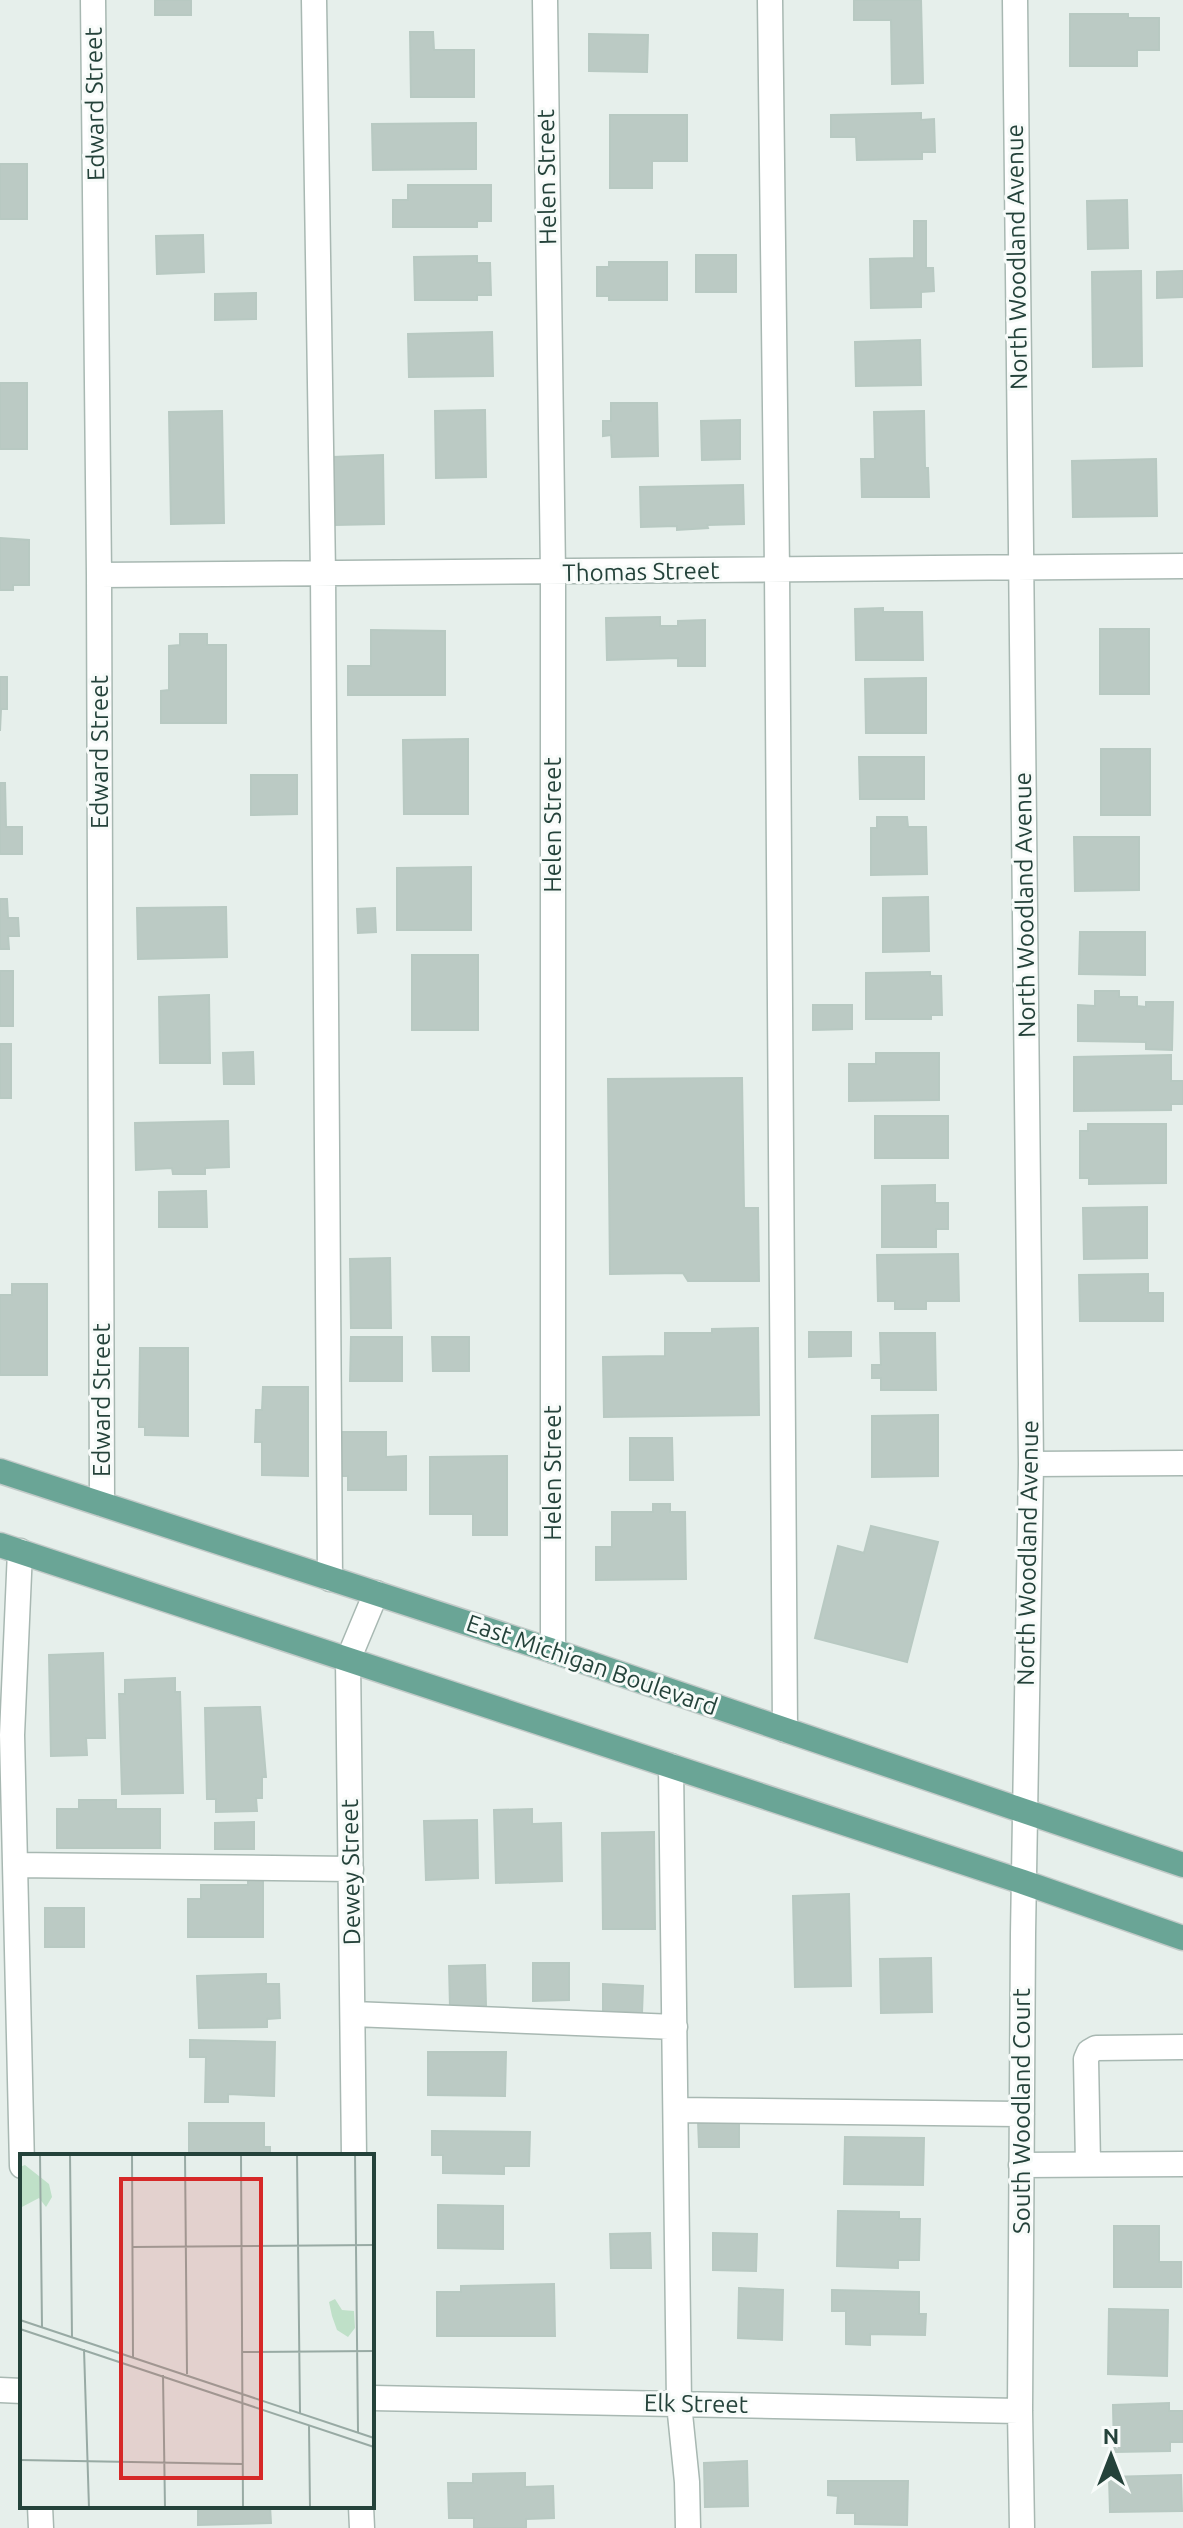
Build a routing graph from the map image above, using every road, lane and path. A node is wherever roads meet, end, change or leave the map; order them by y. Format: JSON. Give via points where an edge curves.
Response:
{"nodes":[{"id":1,"x":93,"y":0,"type":"edge"},
{"id":2,"x":314,"y":0,"type":"edge"},
{"id":3,"x":545,"y":0,"type":"edge"},
{"id":4,"x":770,"y":0,"type":"edge"},
{"id":5,"x":1015,"y":0,"type":"edge"},
{"id":6,"x":1183,"y":566,"type":"edge"},
{"id":7,"x":1021,"y":567,"type":"junction"},
{"id":8,"x":777,"y":570,"type":"junction"},
{"id":9,"x":553,"y":573,"type":"junction"},
{"id":10,"x":323,"y":574,"type":"junction"},
{"id":11,"x":99,"y":575,"type":"junction"},
{"id":12,"x":1183,"y":1463,"type":"edge"},
{"id":13,"x":1031,"y":1464,"type":"junction"},
{"id":14,"x":0,"y":1471,"type":"edge"},
{"id":15,"x":102,"y":1504,"type":"junction"},
{"id":16,"x":10,"y":1548,"type":"edge"},
{"id":17,"x":330,"y":1579,"type":"junction"},
{"id":18,"x":376,"y":1593,"type":"junction"},
{"id":19,"x":553,"y":1651,"type":"junction"},
{"id":20,"x":348,"y":1660,"type":"junction"},
{"id":21,"x":785,"y":1730,"type":"junction"},
{"id":22,"x":671,"y":1766,"type":"junction"},
{"id":23,"x":7,"y":1782,"type":"edge"},
{"id":24,"x":1024,"y":1811,"type":"junction"},
{"id":25,"x":15,"y":1865,"type":"junction"},
{"id":26,"x":1183,"y":1865,"type":"edge"},
{"id":27,"x":351,"y":1869,"type":"junction"},
{"id":28,"x":1023,"y":1882,"type":"junction"},
{"id":29,"x":1183,"y":1938,"type":"edge"},
{"id":30,"x":353,"y":2014,"type":"junction"},
{"id":31,"x":675,"y":2027,"type":"junction"},
{"id":32,"x":1183,"y":2047,"type":"edge"},
{"id":33,"x":676,"y":2110,"type":"junction"},
{"id":34,"x":1022,"y":2114,"type":"junction"},
{"id":35,"x":22,"y":2154,"type":"edge"},
{"id":36,"x":354,"y":2154,"type":"edge"},
{"id":37,"x":1088,"y":2164,"type":"junction"},
{"id":38,"x":1183,"y":2164,"type":"edge"},
{"id":39,"x":1021,"y":2165,"type":"junction"},
{"id":40,"x":0,"y":2390,"type":"edge"},
{"id":41,"x":20,"y":2391,"type":"edge"},
{"id":42,"x":374,"y":2398,"type":"edge"},
{"id":43,"x":679,"y":2404,"type":"junction"},
{"id":44,"x":1020,"y":2411,"type":"junction"},
{"id":45,"x":40,"y":2508,"type":"edge"},
{"id":46,"x":361,"y":2508,"type":"edge"},
{"id":47,"x":41,"y":2528,"type":"edge"},
{"id":48,"x":362,"y":2528,"type":"edge"},
{"id":49,"x":688,"y":2528,"type":"edge"},
{"id":50,"x":1022,"y":2528,"type":"edge"}],
"edges":[{"from":1,"to":11,"type":"street","name":"Edward Street"},
{"from":2,"to":10,"type":"street"},
{"from":3,"to":9,"type":"street","name":"Helen Street"},
{"from":4,"to":8,"type":"street"},
{"from":5,"to":7,"type":"street","name":"North Woodland Avenue"},
{"from":6,"to":7,"type":"street","name":"Thomas Street"},
{"from":7,"to":8,"type":"street","name":"Thomas Street"},
{"from":7,"to":13,"type":"street","name":"North Woodland Avenue"},
{"from":8,"to":9,"type":"street","name":"Thomas Street"},
{"from":8,"to":21,"type":"street"},
{"from":9,"to":10,"type":"street","name":"Thomas Street"},
{"from":9,"to":19,"type":"street","name":"Helen Street"},
{"from":10,"to":11,"type":"street","name":"Thomas Street"},
{"from":10,"to":17,"type":"street"},
{"from":11,"to":15,"type":"street","name":"Edward Street"},
{"from":12,"to":13,"type":"street"},
{"from":13,"to":24,"type":"street","name":"North Woodland Avenue"},
{"from":14,"to":15,"type":"main road","name":"East Michigan Boulevard"},
{"from":15,"to":17,"type":"main road","name":"East Michigan Boulevard"},
{"from":16,"to":20,"type":"main road"},
{"from":16,"to":23,"type":"street","via":[[12,1735]]},
{"from":17,"to":18,"type":"main road","name":"East Michigan Boulevard"},
{"from":18,"to":19,"type":"main road","name":"East Michigan Boulevard"},
{"from":18,"to":20,"type":"street","name":"Dewey Street"},
{"from":19,"to":21,"type":"main road","name":"East Michigan Boulevard"},
{"from":20,"to":22,"type":"main road"},
{"from":20,"to":27,"type":"street","name":"Dewey Street"},
{"from":21,"to":24,"type":"main road","name":"East Michigan Boulevard"},
{"from":22,"to":28,"type":"main road"},
{"from":22,"to":31,"type":"street"},
{"from":23,"to":25,"type":"street"},
{"from":24,"to":26,"type":"main road","name":"East Michigan Boulevard"},
{"from":24,"to":28,"type":"street","name":"South Woodland Court"},
{"from":25,"to":27,"type":"street"},
{"from":25,"to":35,"type":"street"},
{"from":27,"to":30,"type":"street","name":"Dewey Street"},
{"from":28,"to":29,"type":"main road"},
{"from":28,"to":34,"type":"street","name":"South Woodland Court"},
{"from":30,"to":31,"type":"street"},
{"from":30,"to":36,"type":"street","name":"Dewey Street"},
{"from":31,"to":33,"type":"street"},
{"from":32,"to":37,"type":"street","via":[[1089,2052]]},
{"from":33,"to":34,"type":"street"},
{"from":33,"to":43,"type":"street"},
{"from":34,"to":39,"type":"street","name":"South Woodland Court"},
{"from":37,"to":38,"type":"street"},
{"from":37,"to":39,"type":"street"},
{"from":39,"to":44,"type":"street","name":"South Woodland Court"},
{"from":40,"to":41,"type":"street"},
{"from":42,"to":43,"type":"street","name":"Elk Street"},
{"from":43,"to":44,"type":"street","name":"Elk Street"},
{"from":43,"to":49,"type":"street"},
{"from":44,"to":50,"type":"street","name":"South Woodland Court"},
{"from":45,"to":47,"type":"street"},
{"from":46,"to":48,"type":"street"}]}
